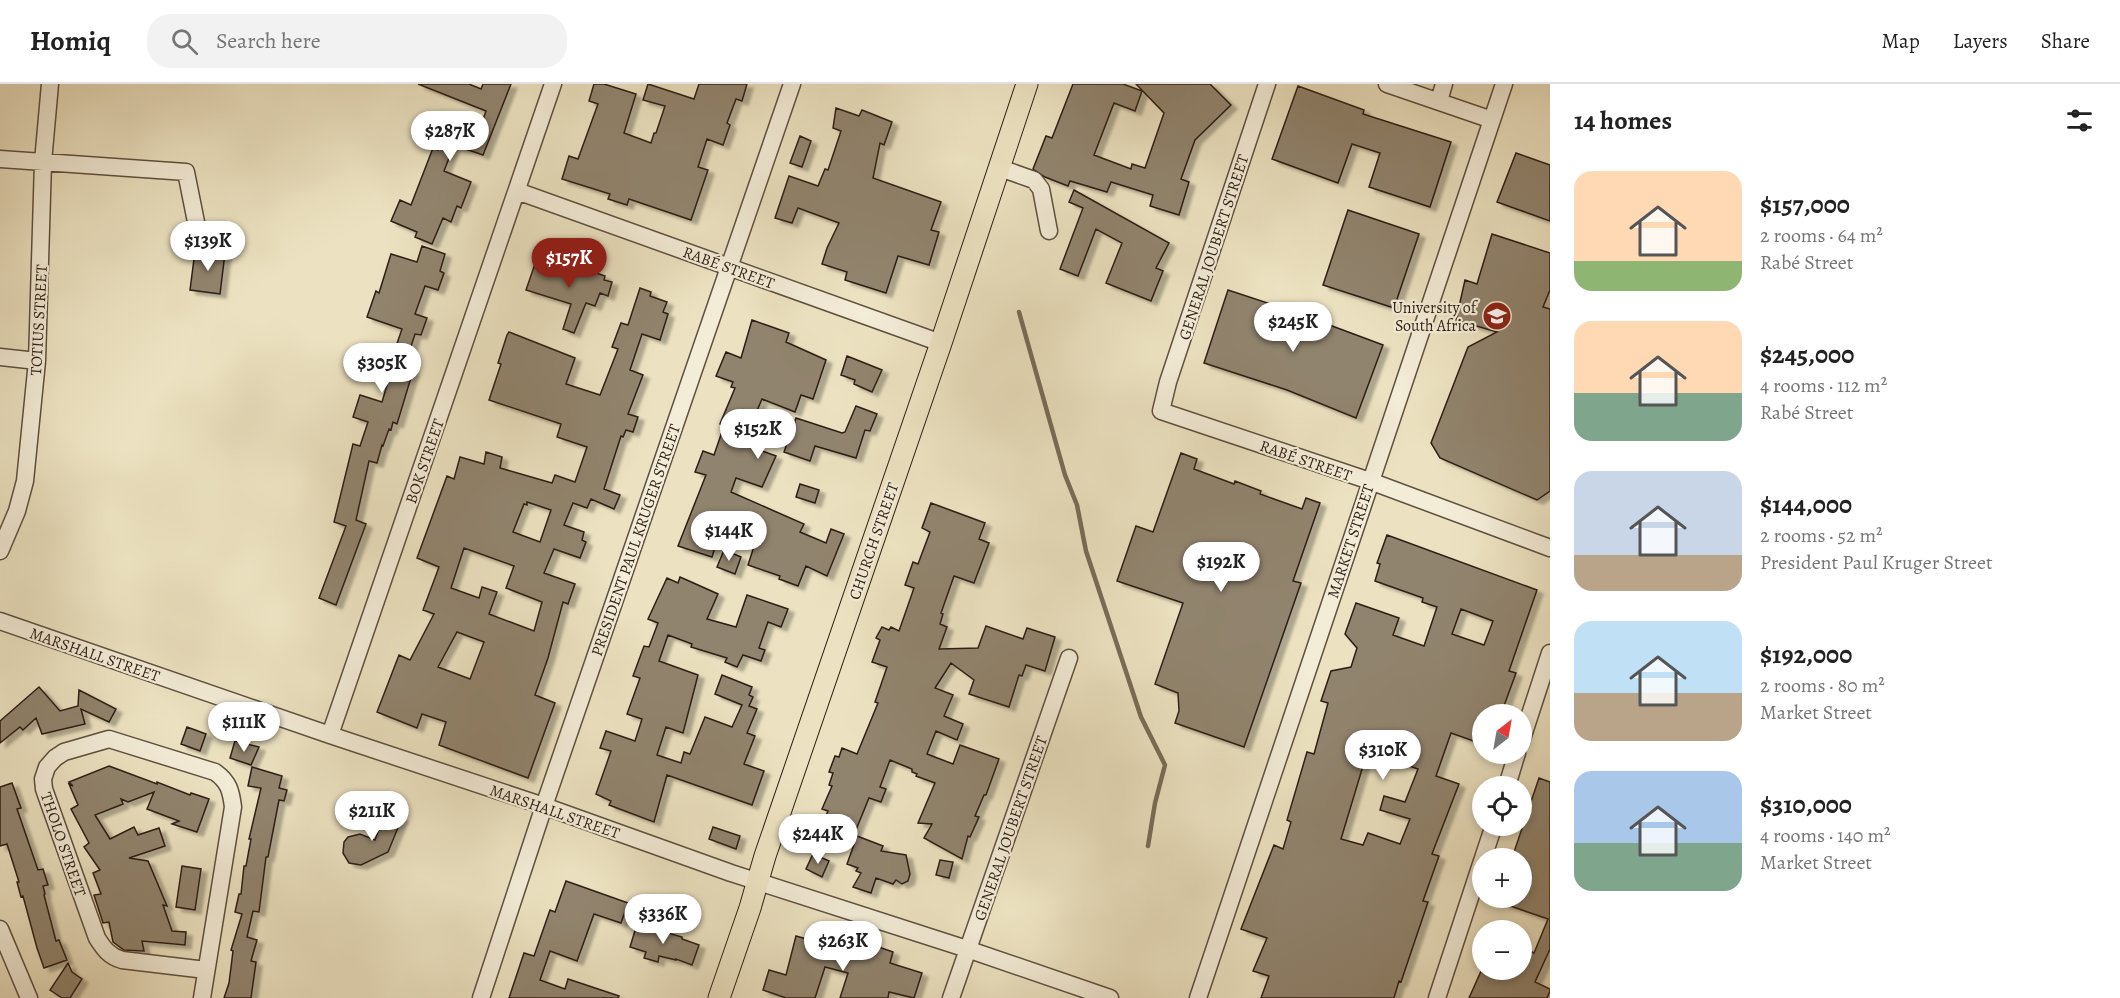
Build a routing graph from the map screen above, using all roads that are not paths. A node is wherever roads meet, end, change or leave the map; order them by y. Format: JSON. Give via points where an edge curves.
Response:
{"nodes":[{"id":1,"x":50,"y":84,"type":"edge"},
{"id":2,"x":553,"y":84,"type":"edge"},
{"id":3,"x":792,"y":84,"type":"edge"},
{"id":4,"x":1027,"y":84,"type":"edge"},
{"id":5,"x":1267,"y":84,"type":"edge"},
{"id":6,"x":1444,"y":84,"type":"edge"},
{"id":7,"x":1504,"y":84,"type":"edge"},
{"id":8,"x":1397,"y":86,"type":"edge"},
{"id":9,"x":1439,"y":101,"type":"junction"},
{"id":10,"x":1492,"y":120,"type":"junction"},
{"id":11,"x":0,"y":159,"type":"edge"},
{"id":12,"x":44,"y":162,"type":"junction"},
{"id":13,"x":1002,"y":162,"type":"junction"},
{"id":14,"x":517,"y":191,"type":"junction"},
{"id":15,"x":1048,"y":231,"type":"dead end"},
{"id":16,"x":200,"y":242,"type":"dead end"},
{"id":17,"x":729,"y":266,"type":"junction"},
{"id":18,"x":941,"y":343,"type":"junction"},
{"id":19,"x":0,"y":357,"type":"edge"},
{"id":20,"x":37,"y":361,"type":"junction"},
{"id":21,"x":1161,"y":411,"type":"joint"},
{"id":22,"x":1370,"y":482,"type":"junction"},
{"id":23,"x":1550,"y":548,"type":"edge"},
{"id":24,"x":0,"y":551,"type":"edge"},
{"id":25,"x":0,"y":621,"type":"edge"},
{"id":26,"x":1550,"y":653,"type":"edge"},
{"id":27,"x":1069,"y":658,"type":"dead end"},
{"id":28,"x":1532,"y":708,"type":"edge"},
{"id":29,"x":330,"y":735,"type":"junction"},
{"id":30,"x":544,"y":806,"type":"junction"},
{"id":31,"x":757,"y":881,"type":"junction"},
{"id":32,"x":1472,"y":893,"type":"edge"},
{"id":33,"x":0,"y":929,"type":"edge"},
{"id":34,"x":967,"y":949,"type":"junction"},
{"id":35,"x":206,"y":970,"type":"junction"},
{"id":36,"x":29,"y":998,"type":"edge"},
{"id":37,"x":202,"y":998,"type":"edge"},
{"id":38,"x":482,"y":998,"type":"edge"},
{"id":39,"x":718,"y":998,"type":"edge"},
{"id":40,"x":951,"y":998,"type":"edge"},
{"id":41,"x":1110,"y":998,"type":"edge"},
{"id":42,"x":1198,"y":998,"type":"edge"},
{"id":43,"x":1437,"y":998,"type":"edge"}],
"edges":[{"from":1,"to":12,"type":"street","name":"TOTIUS STREET"},
{"from":2,"to":14,"type":"street","name":"BOK STREET"},
{"from":3,"to":17,"type":"street","name":"PRESIDENT PAUL KRUGER STREET"},
{"from":4,"to":13,"type":"main road","name":"CHURCH STREET"},
{"from":5,"to":21,"type":"street","name":"GENERAL JOUBERT STREET"},
{"from":6,"to":9,"type":"street"},
{"from":7,"to":10,"type":"street","name":"MARKET STREET"},
{"from":8,"to":9,"type":"street"},
{"from":9,"to":10,"type":"street"},
{"from":10,"to":22,"type":"street","name":"MARKET STREET"},
{"from":11,"to":12,"type":"street"},
{"from":12,"to":16,"type":"street","via":[[186,172]]},
{"from":12,"to":20,"type":"street","name":"TOTIUS STREET"},
{"from":13,"to":15,"type":"street","via":[[1034,180],[1041,189]]},
{"from":13,"to":18,"type":"main road","name":"CHURCH STREET"},
{"from":14,"to":17,"type":"street","name":"RABÉ STREET"},
{"from":14,"to":29,"type":"street","name":"BOK STREET"},
{"from":17,"to":18,"type":"street","name":"RABÉ STREET"},
{"from":17,"to":30,"type":"street","name":"PRESIDENT PAUL KRUGER STREET"},
{"from":18,"to":31,"type":"main road","name":"CHURCH STREET"},
{"from":19,"to":20,"type":"street"},
{"from":20,"to":24,"type":"street","name":"TOTIUS STREET","via":[[25,481]]},
{"from":21,"to":22,"type":"street","name":"RABÉ STREET"},
{"from":22,"to":23,"type":"street","name":"RABÉ STREET"},
{"from":22,"to":42,"type":"street","name":"MARKET STREET"},
{"from":25,"to":29,"type":"street","name":"MARSHALL STREET"},
{"from":26,"to":28,"type":"street"},
{"from":27,"to":34,"type":"street","name":"GENERAL JOUBERT STREET"},
{"from":29,"to":30,"type":"street","name":"MARSHALL STREET"},
{"from":30,"to":31,"type":"street","name":"MARSHALL STREET"},
{"from":30,"to":38,"type":"street","name":"PRESIDENT PAUL KRUGER STREET"},
{"from":31,"to":34,"type":"street","name":"MARSHALL STREET"},
{"from":31,"to":39,"type":"main road","name":"CHURCH STREET"},
{"from":32,"to":43,"type":"street"},
{"from":33,"to":36,"type":"street"},
{"from":34,"to":40,"type":"street","name":"GENERAL JOUBERT STREET"},
{"from":34,"to":41,"type":"street","name":"MARSHALL STREET"},
{"from":35,"to":35,"type":"street","name":"THOLO STREET","via":[[233,807],[231,790],[224,778],[109,738],[55,759],[47,767],[45,789],[97,938],[105,950],[122,960]]},
{"from":35,"to":37,"type":"street","name":"THOLO STREET"}]}
